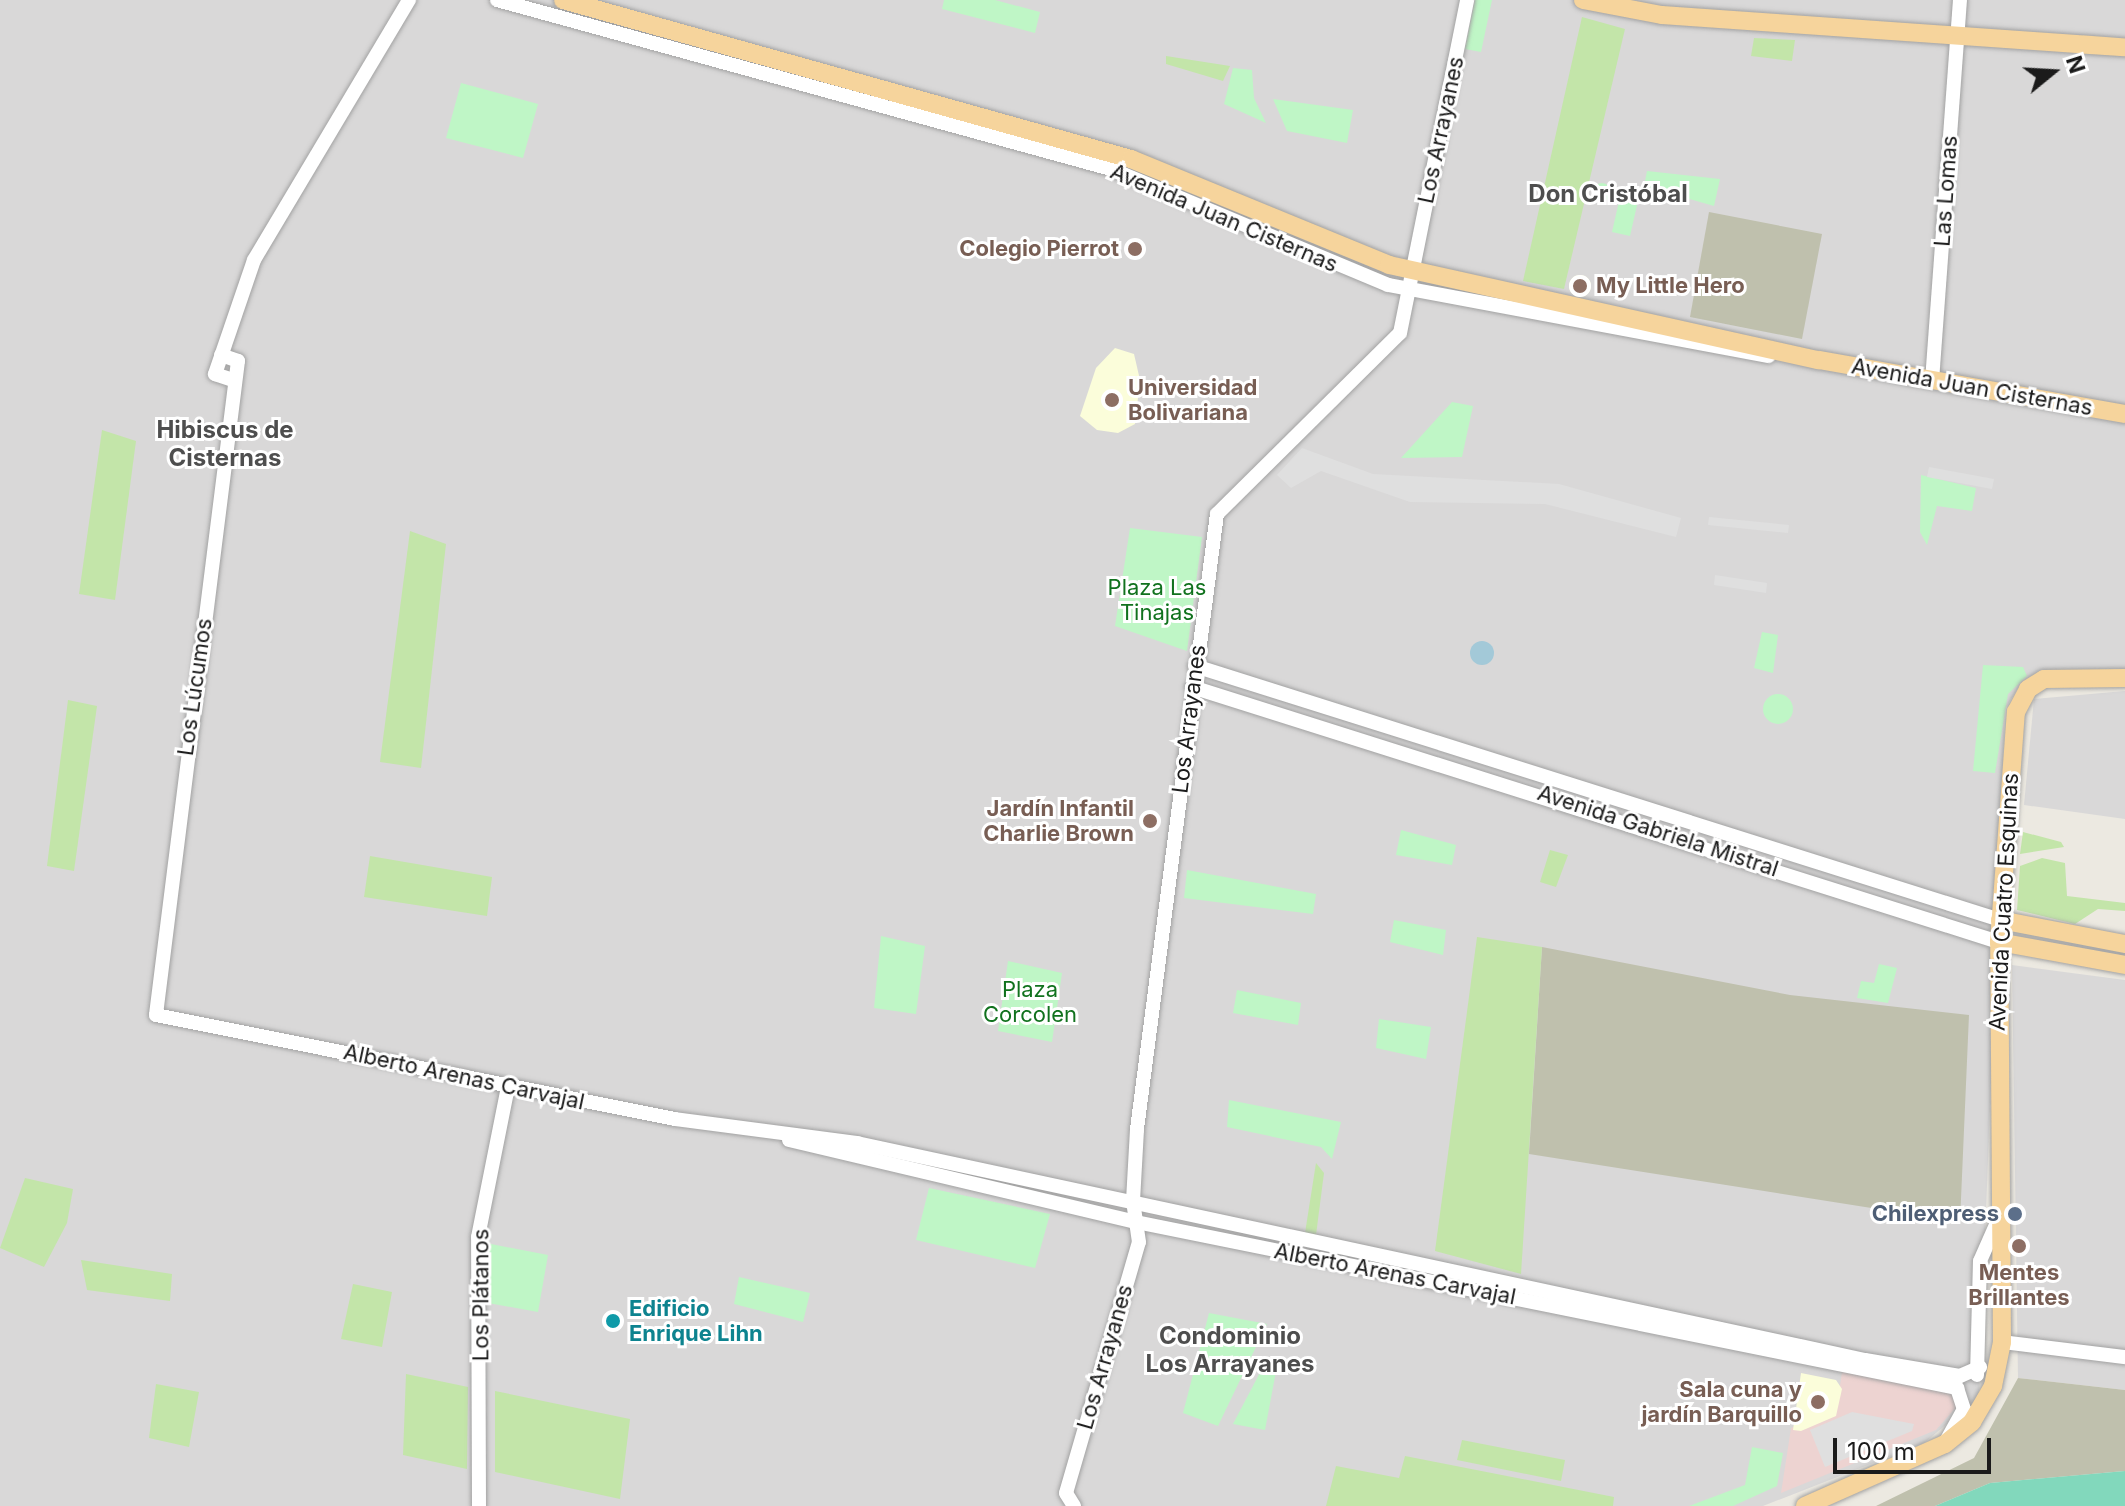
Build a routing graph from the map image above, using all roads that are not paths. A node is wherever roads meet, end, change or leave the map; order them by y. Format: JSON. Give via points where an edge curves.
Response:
{"nodes":[{"id":1,"x":409,"y":0,"type":"edge"},
{"id":2,"x":497,"y":0,"type":"edge"},
{"id":3,"x":563,"y":0,"type":"edge"},
{"id":4,"x":1467,"y":0,"type":"edge"},
{"id":5,"x":1583,"y":0,"type":"edge"},
{"id":6,"x":1960,"y":0,"type":"edge"},
{"id":7,"x":1958,"y":33,"type":"junction"},
{"id":8,"x":2125,"y":47,"type":"edge"},
{"id":9,"x":1412,"y":269,"type":"junction"},
{"id":10,"x":1412,"y":291,"type":"junction"},
{"id":11,"x":221,"y":355,"type":"junction"},
{"id":12,"x":1819,"y":360,"type":"junction"},
{"id":13,"x":233,"y":380,"type":"junction"},
{"id":14,"x":1932,"y":381,"type":"junction"},
{"id":15,"x":2125,"y":414,"type":"edge"},
{"id":16,"x":1195,"y":666,"type":"junction"},
{"id":17,"x":2125,"y":678,"type":"edge"},
{"id":18,"x":1192,"y":687,"type":"junction"},
{"id":19,"x":2000,"y":920,"type":"junction"},
{"id":20,"x":1999,"y":942,"type":"junction"},
{"id":21,"x":2125,"y":944,"type":"edge"},
{"id":22,"x":2125,"y":965,"type":"edge"},
{"id":23,"x":156,"y":1015,"type":"joint"},
{"id":24,"x":508,"y":1087,"type":"junction"},
{"id":25,"x":773,"y":1135,"type":"junction"},
{"id":26,"x":1133,"y":1201,"type":"junction"},
{"id":27,"x":1136,"y":1222,"type":"junction"},
{"id":28,"x":1990,"y":1250,"type":"junction"},
{"id":29,"x":2002,"y":1342,"type":"junction"},
{"id":30,"x":2125,"y":1357,"type":"edge"},
{"id":31,"x":1980,"y":1367,"type":"junction"},
{"id":32,"x":1957,"y":1388,"type":"junction"},
{"id":33,"x":1945,"y":1444,"type":"junction"},
{"id":34,"x":479,"y":1506,"type":"edge"},
{"id":35,"x":1074,"y":1506,"type":"edge"},
{"id":36,"x":1805,"y":1506,"type":"edge"}],
"edges":[{"from":1,"to":11,"type":"street","via":[[254,260]]},
{"from":2,"to":10,"type":"street","name":"Avenida Juan Cisternas","via":[[1111,169]]},
{"from":3,"to":9,"type":"main road","name":"Avenida Juan Cisternas","via":[[1131,159],[1337,247]]},
{"from":4,"to":9,"type":"street","name":"Los Arrayanes"},
{"from":5,"to":7,"type":"main road","via":[[1662,15]]},
{"from":6,"to":7,"type":"street","name":"Las Lomas"},
{"from":7,"to":8,"type":"main road"},
{"from":7,"to":14,"type":"street","name":"Las Lomas"},
{"from":9,"to":10,"type":"street","name":"Los Arrayanes"},
{"from":9,"to":12,"type":"main road","name":"Avenida Juan Cisternas"},
{"from":10,"to":12,"type":"street","name":"Avenida Juan Cisternas","via":[[1707,350]]},
{"from":10,"to":16,"type":"street","name":"Los Arrayanes","via":[[1400,333],[1217,514]]},
{"from":11,"to":13,"type":"street","name":"Los Lúcumos","via":[[238,361]]},
{"from":11,"to":13,"type":"street","via":[[215,374]]},
{"from":12,"to":14,"type":"main road","name":"Avenida Juan Cisternas"},
{"from":13,"to":23,"type":"street","name":"Los Lúcumos"},
{"from":14,"to":15,"type":"main road","name":"Avenida Juan Cisternas"},
{"from":16,"to":18,"type":"street","name":"Los Arrayanes"},
{"from":16,"to":19,"type":"street","name":"Avenida Gabriela Mistral"},
{"from":17,"to":19,"type":"main road","name":"Avenida Cuatro Esquinas","via":[[2053,677],[2022,697]]},
{"from":18,"to":20,"type":"street","name":"Avenida Gabriela Mistral"},
{"from":18,"to":26,"type":"street","name":"Los Arrayanes"},
{"from":19,"to":20,"type":"main road","name":"Avenida Cuatro Esquinas"},
{"from":19,"to":21,"type":"main road","name":"Avenida Gabriela Mistral"},
{"from":20,"to":22,"type":"main road","name":"Avenida Gabriela Mistral"},
{"from":20,"to":28,"type":"main road","name":"Avenida Cuatro Esquinas","via":[[1999,1218]]},
{"from":23,"to":24,"type":"street","name":"Alberto Arenas Carvajal"},
{"from":24,"to":25,"type":"street","name":"Alberto Arenas Carvajal"},
{"from":24,"to":34,"type":"street","name":"Los Plátanos","via":[[478,1237]]},
{"from":25,"to":26,"type":"street","name":"Alberto Arenas Carvajal","via":[[844,1140]]},
{"from":25,"to":27,"type":"street","name":"Alberto Arenas Carvajal"},
{"from":26,"to":27,"type":"street","name":"Los Arrayanes"},
{"from":26,"to":31,"type":"street","name":"Alberto Arenas Carvajal","via":[[1865,1360],[1960,1376]]},
{"from":27,"to":32,"type":"street","name":"Alberto Arenas Carvajal"},
{"from":27,"to":35,"type":"street","name":"Los Arrayanes","via":[[1139,1242],[1066,1493]]},
{"from":28,"to":29,"type":"main road"},
{"from":28,"to":31,"type":"street"},
{"from":29,"to":30,"type":"street"},
{"from":29,"to":33,"type":"main road","via":[[1985,1402]]},
{"from":31,"to":32,"type":"street","via":[[1975,1379]]},
{"from":32,"to":33,"type":"street","via":[[1964,1409]]},
{"from":33,"to":36,"type":"main road"}]}
